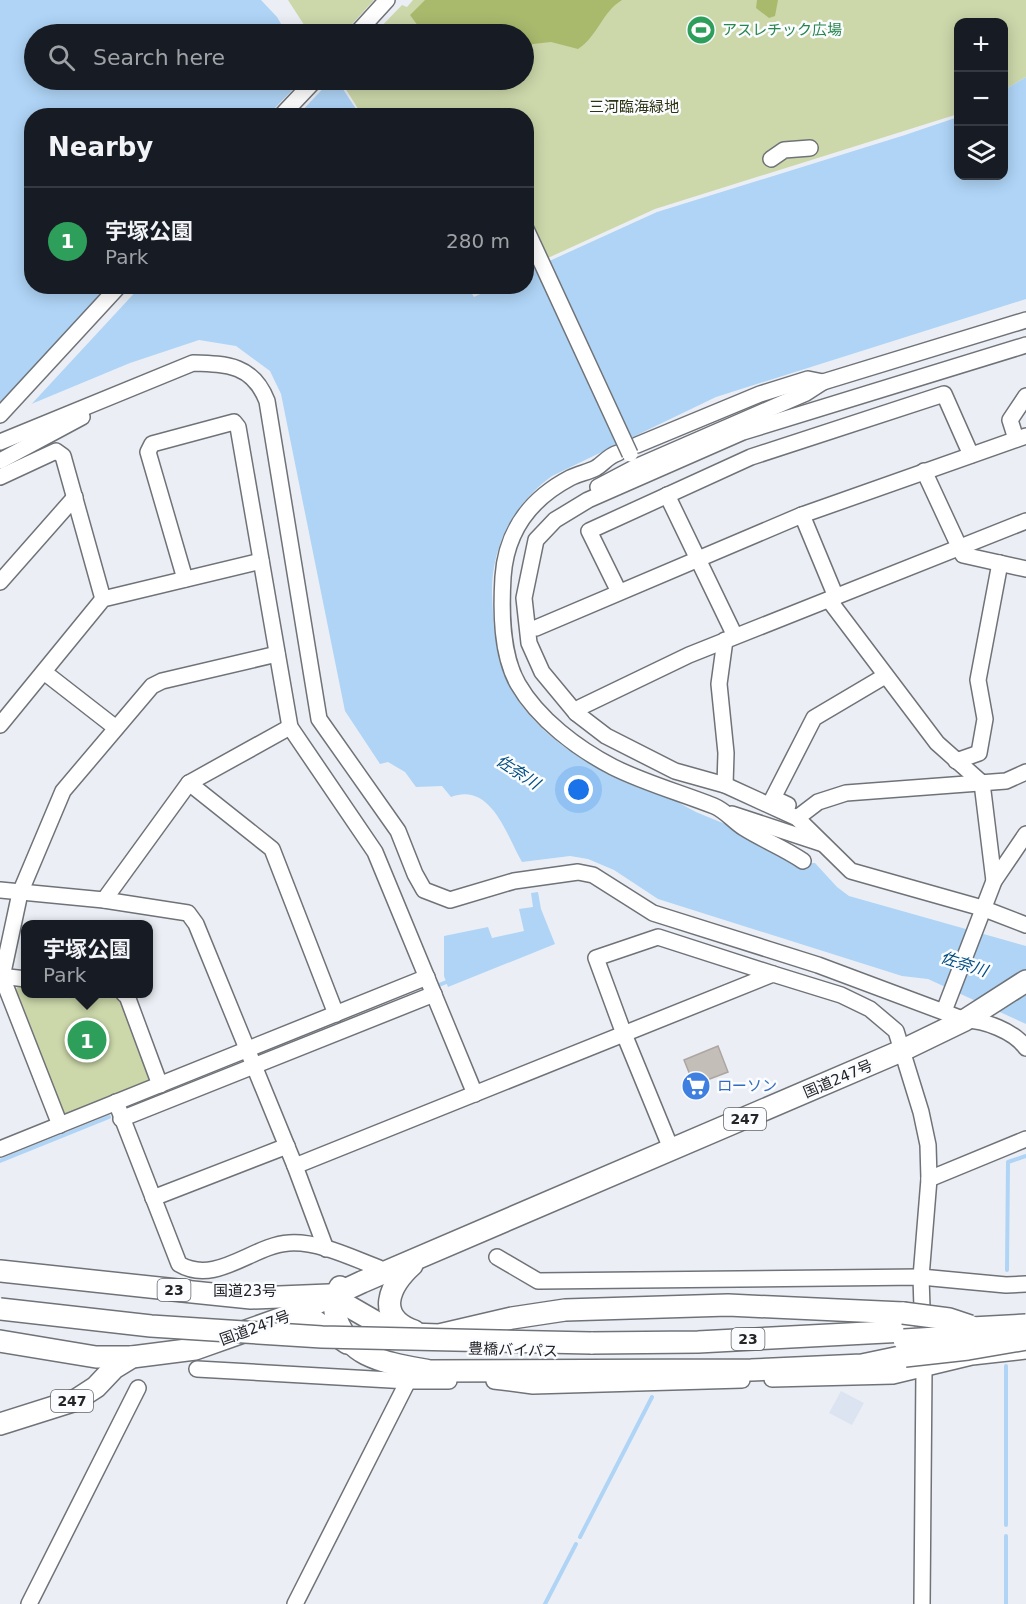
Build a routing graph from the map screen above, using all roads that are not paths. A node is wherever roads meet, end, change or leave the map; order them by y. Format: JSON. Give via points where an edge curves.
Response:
{"nodes":[{"id":1,"x":387,"y":0,"type":"edge"},
{"id":2,"x":365,"y":24,"type":"edge"},
{"id":3,"x":306,"y":90,"type":"edge"},
{"id":4,"x":289,"y":108,"type":"edge"},
{"id":5,"x":810,"y":148,"type":"dead end"},
{"id":6,"x":771,"y":159,"type":"dead end"},
{"id":7,"x":534,"y":246,"type":"edge"},
{"id":8,"x":112,"y":294,"type":"edge"},
{"id":9,"x":1026,"y":320,"type":"edge"},
{"id":10,"x":1026,"y":345,"type":"edge"},
{"id":11,"x":170,"y":371,"type":"junction"},
{"id":12,"x":823,"y":382,"type":"junction"},
{"id":13,"x":1026,"y":396,"type":"edge"},
{"id":14,"x":0,"y":415,"type":"edge"},
{"id":15,"x":1021,"y":437,"type":"edge"},
{"id":16,"x":0,"y":442,"type":"edge"},
{"id":17,"x":630,"y":455,"type":"junction"},
{"id":18,"x":971,"y":455,"type":"junction"},
{"id":19,"x":0,"y":461,"type":"edge"},
{"id":20,"x":924,"y":471,"type":"junction"},
{"id":21,"x":0,"y":477,"type":"edge"},
{"id":22,"x":667,"y":495,"type":"junction"},
{"id":23,"x":75,"y":498,"type":"junction"},
{"id":24,"x":569,"y":511,"type":"junction"},
{"id":25,"x":802,"y":515,"type":"junction"},
{"id":26,"x":1026,"y":521,"type":"edge"},
{"id":27,"x":962,"y":547,"type":"junction"},
{"id":28,"x":697,"y":558,"type":"junction"},
{"id":29,"x":261,"y":561,"type":"junction"},
{"id":30,"x":1000,"y":563,"type":"junction"},
{"id":31,"x":1026,"y":568,"type":"edge"},
{"id":32,"x":185,"y":579,"type":"junction"},
{"id":33,"x":0,"y":582,"type":"edge"},
{"id":34,"x":619,"y":592,"type":"junction"},
{"id":35,"x":103,"y":598,"type":"junction"},
{"id":36,"x":833,"y":599,"type":"junction"},
{"id":37,"x":536,"y":628,"type":"junction"},
{"id":38,"x":730,"y":638,"type":"junction"},
{"id":39,"x":278,"y":654,"type":"junction"},
{"id":40,"x":44,"y":672,"type":"junction"},
{"id":41,"x":885,"y":676,"type":"junction"},
{"id":42,"x":579,"y":710,"type":"junction"},
{"id":43,"x":0,"y":725,"type":"edge"},
{"id":44,"x":290,"y":727,"type":"junction"},
{"id":45,"x":116,"y":728,"type":"junction"},
{"id":46,"x":956,"y":761,"type":"junction"},
{"id":47,"x":1026,"y":772,"type":"edge"},
{"id":48,"x":189,"y":783,"type":"junction"},
{"id":49,"x":982,"y":783,"type":"junction"},
{"id":50,"x":725,"y":785,"type":"junction"},
{"id":51,"x":726,"y":812,"type":"junction"},
{"id":52,"x":799,"y":816,"type":"junction"},
{"id":53,"x":1026,"y":834,"type":"edge"},
{"id":54,"x":823,"y":844,"type":"junction"},
{"id":55,"x":802,"y":861,"type":"dead end"},
{"id":56,"x":994,"y":881,"type":"junction"},
{"id":57,"x":0,"y":890,"type":"edge"},
{"id":58,"x":20,"y":893,"type":"junction"},
{"id":59,"x":104,"y":900,"type":"junction"},
{"id":60,"x":981,"y":912,"type":"junction"},
{"id":61,"x":1026,"y":925,"type":"edge"},
{"id":62,"x":773,"y":974,"type":"junction"},
{"id":63,"x":1,"y":976,"type":"edge"},
{"id":64,"x":427,"y":977,"type":"junction"},
{"id":65,"x":21,"y":978,"type":"edge"},
{"id":66,"x":1026,"y":981,"type":"edge"},
{"id":67,"x":434,"y":994,"type":"junction"},
{"id":68,"x":129,"y":998,"type":"edge"},
{"id":69,"x":945,"y":1008,"type":"junction"},
{"id":70,"x":336,"y":1014,"type":"junction"},
{"id":71,"x":971,"y":1017,"type":"junction"},
{"id":72,"x":624,"y":1034,"type":"junction"},
{"id":73,"x":1026,"y":1048,"type":"edge"},
{"id":74,"x":248,"y":1049,"type":"junction"},
{"id":75,"x":901,"y":1052,"type":"junction"},
{"id":76,"x":253,"y":1066,"type":"junction"},
{"id":77,"x":160,"y":1085,"type":"junction"},
{"id":78,"x":475,"y":1094,"type":"junction"},
{"id":79,"x":116,"y":1102,"type":"junction"},
{"id":80,"x":121,"y":1119,"type":"junction"},
{"id":81,"x":60,"y":1125,"type":"junction"},
{"id":82,"x":1026,"y":1139,"type":"edge"},
{"id":83,"x":287,"y":1146,"type":"junction"},
{"id":84,"x":0,"y":1149,"type":"edge"},
{"id":85,"x":672,"y":1151,"type":"junction"},
{"id":86,"x":295,"y":1166,"type":"junction"},
{"id":87,"x":929,"y":1179,"type":"junction"},
{"id":88,"x":153,"y":1198,"type":"junction"},
{"id":89,"x":511,"y":1218,"type":"junction"},
{"id":90,"x":326,"y":1249,"type":"junction"},
{"id":91,"x":497,"y":1257,"type":"dead end"},
{"id":92,"x":416,"y":1261,"type":"junction"},
{"id":93,"x":379,"y":1268,"type":"junction"},
{"id":94,"x":0,"y":1271,"type":"edge"},
{"id":95,"x":921,"y":1277,"type":"junction"},
{"id":96,"x":1026,"y":1284,"type":"edge"},
{"id":97,"x":341,"y":1289,"type":"junction"},
{"id":98,"x":0,"y":1309,"type":"edge"},
{"id":99,"x":0,"y":1317,"type":"edge"},
{"id":100,"x":275,"y":1321,"type":"junction"},
{"id":101,"x":1026,"y":1325,"type":"edge"},
{"id":102,"x":1026,"y":1332,"type":"edge"},
{"id":103,"x":433,"y":1335,"type":"junction"},
{"id":104,"x":904,"y":1335,"type":"junction"},
{"id":105,"x":1026,"y":1339,"type":"edge"},
{"id":106,"x":0,"y":1341,"type":"edge"},
{"id":107,"x":358,"y":1348,"type":"junction"},
{"id":108,"x":591,"y":1348,"type":"junction"},
{"id":109,"x":1026,"y":1351,"type":"edge"},
{"id":110,"x":132,"y":1357,"type":"junction"},
{"id":111,"x":197,"y":1369,"type":"dead end"},
{"id":112,"x":924,"y":1370,"type":"junction"},
{"id":113,"x":408,"y":1382,"type":"junction"},
{"id":114,"x":138,"y":1388,"type":"dead end"},
{"id":115,"x":0,"y":1424,"type":"edge"},
{"id":116,"x":28,"y":1604,"type":"edge"},
{"id":117,"x":295,"y":1604,"type":"edge"},
{"id":118,"x":922,"y":1604,"type":"edge"}],
"edges":[{"from":1,"to":2,"type":"street"},
{"from":3,"to":4,"type":"street"},
{"from":5,"to":6,"type":"street","via":[[784,150]]},
{"from":7,"to":17,"type":"street","bridge":true},
{"from":8,"to":14,"type":"street"},
{"from":9,"to":12,"type":"street"},
{"from":10,"to":24,"type":"street","via":[[742,432]]},
{"from":11,"to":16,"type":"street"},
{"from":11,"to":19,"type":"street"},
{"from":11,"to":69,"type":"street","via":[[193,363],[218,364],[246,372],[261,387],[267,401],[319,719],[398,831],[424,890],[450,900],[514,881],[578,872],[593,875],[653,913]]},
{"from":12,"to":17,"type":"street","via":[[806,393]]},
{"from":12,"to":17,"type":"street","via":[[808,379],[750,397]]},
{"from":13,"to":15,"type":"street","via":[[1010,420]]},
{"from":15,"to":18,"type":"street"},
{"from":17,"to":24,"type":"street"},
{"from":17,"to":51,"type":"street","via":[[607,457],[598,466],[571,477],[547,492],[516,526],[504,554],[502,584],[508,659],[518,684],[540,712],[587,750],[614,767]]},
{"from":18,"to":20,"type":"street"},
{"from":18,"to":22,"type":"street","via":[[944,394],[751,457]]},
{"from":20,"to":25,"type":"street"},
{"from":20,"to":27,"type":"street"},
{"from":21,"to":23,"type":"street","via":[[56,451],[63,456]]},
{"from":22,"to":28,"type":"street"},
{"from":22,"to":34,"type":"street","via":[[589,531]]},
{"from":23,"to":33,"type":"street"},
{"from":23,"to":35,"type":"street"},
{"from":24,"to":37,"type":"street","via":[[566,523],[543,545],[535,584]]},
{"from":24,"to":42,"type":"street","via":[[536,540],[524,598],[529,643],[535,659],[552,687]]},
{"from":25,"to":28,"type":"street"},
{"from":25,"to":36,"type":"street"},
{"from":26,"to":27,"type":"street"},
{"from":27,"to":30,"type":"street","via":[[963,555]]},
{"from":27,"to":36,"type":"street"},
{"from":28,"to":34,"type":"street"},
{"from":28,"to":38,"type":"street"},
{"from":29,"to":32,"type":"street"},
{"from":29,"to":32,"type":"street","via":[[234,422],[152,444],[148,452]]},
{"from":29,"to":39,"type":"street"},
{"from":30,"to":31,"type":"street"},
{"from":30,"to":46,"type":"street","via":[[978,680],[986,719],[979,753]]},
{"from":32,"to":35,"type":"street"},
{"from":34,"to":37,"type":"street"},
{"from":35,"to":40,"type":"street"},
{"from":36,"to":38,"type":"street"},
{"from":36,"to":41,"type":"street"},
{"from":37,"to":42,"type":"street","via":[[539,645],[553,673]]},
{"from":38,"to":42,"type":"street"},
{"from":38,"to":50,"type":"street","via":[[719,684]]},
{"from":39,"to":44,"type":"street"},
{"from":39,"to":45,"type":"street","via":[[162,681],[152,686]]},
{"from":40,"to":43,"type":"street"},
{"from":40,"to":45,"type":"street"},
{"from":41,"to":46,"type":"street","via":[[936,744]]},
{"from":41,"to":52,"type":"street","via":[[814,718],[773,798]]},
{"from":42,"to":50,"type":"street","via":[[606,736],[638,754],[675,771]]},
{"from":44,"to":48,"type":"street"},
{"from":44,"to":64,"type":"street","via":[[375,852]]},
{"from":45,"to":58,"type":"street","via":[[63,791]]},
{"from":46,"to":49,"type":"street"},
{"from":47,"to":49,"type":"street","via":[[1006,781]]},
{"from":48,"to":59,"type":"street"},
{"from":48,"to":70,"type":"street","via":[[272,849]]},
{"from":49,"to":52,"type":"street","via":[[846,793],[818,802]]},
{"from":49,"to":56,"type":"street"},
{"from":50,"to":52,"type":"street"},
{"from":51,"to":54,"type":"street"},
{"from":51,"to":55,"type":"street","via":[[742,827]]},
{"from":52,"to":54,"type":"street"},
{"from":53,"to":56,"type":"street"},
{"from":54,"to":60,"type":"street","via":[[851,871]]},
{"from":56,"to":60,"type":"street"},
{"from":57,"to":58,"type":"street"},
{"from":58,"to":59,"type":"street"},
{"from":58,"to":63,"type":"street"},
{"from":59,"to":74,"type":"street","via":[[188,913]]},
{"from":60,"to":61,"type":"street"},
{"from":60,"to":69,"type":"street"},
{"from":62,"to":72,"type":"street"},
{"from":62,"to":72,"type":"street","via":[[658,937],[596,958]]},
{"from":62,"to":75,"type":"street","via":[[841,995],[870,1009],[896,1031]]},
{"from":63,"to":65,"type":"street"},
{"from":63,"to":81,"type":"street"},
{"from":64,"to":67,"type":"street"},
{"from":64,"to":70,"type":"street"},
{"from":66,"to":71,"type":"highway","name":"国道247号","number":"247"},
{"from":67,"to":76,"type":"street"},
{"from":67,"to":78,"type":"street"},
{"from":68,"to":77,"type":"street"},
{"from":69,"to":71,"type":"street"},
{"from":70,"to":74,"type":"street"},
{"from":71,"to":73,"type":"street","via":[[1008,1034]]},
{"from":71,"to":75,"type":"highway","name":"国道247号","number":"247"},
{"from":72,"to":78,"type":"street"},
{"from":72,"to":85,"type":"street"},
{"from":74,"to":76,"type":"street"},
{"from":74,"to":77,"type":"street"},
{"from":75,"to":85,"type":"highway","name":"国道247号","number":"247"},
{"from":75,"to":87,"type":"street","via":[[924,1124]]},
{"from":76,"to":80,"type":"street"},
{"from":76,"to":83,"type":"street"},
{"from":77,"to":79,"type":"street"},
{"from":78,"to":86,"type":"street"},
{"from":79,"to":80,"type":"street"},
{"from":79,"to":81,"type":"street"},
{"from":80,"to":88,"type":"street"},
{"from":81,"to":84,"type":"street"},
{"from":82,"to":87,"type":"street"},
{"from":83,"to":86,"type":"street"},
{"from":83,"to":88,"type":"street"},
{"from":85,"to":89,"type":"highway","name":"国道247号","number":"247"},
{"from":86,"to":90,"type":"street"},
{"from":87,"to":95,"type":"street"},
{"from":88,"to":90,"type":"street","via":[[180,1264],[188,1269],[216,1270],[272,1244],[293,1242]]},
{"from":89,"to":92,"type":"highway","name":"国道247号","number":"247"},
{"from":89,"to":93,"type":"highway","name":"国道247号","number":"247"},
{"from":90,"to":93,"type":"street"},
{"from":91,"to":95,"type":"street","via":[[538,1281]]},
{"from":92,"to":97,"type":"highway","name":"国道247号","number":"247"},
{"from":92,"to":103,"type":"highway","via":[[398,1278],[389,1309],[405,1328]]},
{"from":93,"to":97,"type":"highway","name":"国道247号","number":"247"},
{"from":94,"to":97,"type":"highway","name":"国道23号","number":"23","via":[[173,1290],[274,1293]]},
{"from":95,"to":96,"type":"street"},
{"from":95,"to":112,"type":"street"},
{"from":97,"to":100,"type":"highway","name":"国道247号","number":"247"},
{"from":97,"to":103,"type":"highway","via":[[374,1323],[388,1329]]},
{"from":97,"to":107,"type":"highway","via":[[334,1315]]},
{"from":98,"to":108,"type":"highway","name":"豊橋バイパス","number":"23","bridge":true,"via":[[151,1326]]},
{"from":99,"to":108,"type":"highway","name":"豊橋バイパス","number":"23","via":[[151,1333],[321,1344]]},
{"from":100,"to":107,"type":"highway","via":[[314,1320]]},
{"from":100,"to":110,"type":"highway","name":"国道247号","number":"247","via":[[195,1349]]},
{"from":101,"to":104,"type":"highway","name":"豊橋バイパス","number":"23","bridge":true},
{"from":102,"to":104,"type":"highway","name":"豊橋バイパス","number":"23","bridge":true},
{"from":103,"to":104,"type":"highway","via":[[565,1310],[728,1305]]},
{"from":104,"to":105,"type":"highway","bridge":true,"via":[[968,1349]]},
{"from":104,"to":107,"type":"highway","via":[[862,1365],[752,1370],[430,1371],[392,1363]]},
{"from":104,"to":108,"type":"highway","name":"豊橋バイパス","number":"23"},
{"from":106,"to":110,"type":"highway","via":[[96,1357]]},
{"from":109,"to":112,"type":"street","via":[[972,1357]]},
{"from":110,"to":115,"type":"highway","name":"国道247号","number":"247","via":[[76,1400]]},
{"from":111,"to":113,"type":"street"},
{"from":112,"to":113,"type":"street","via":[[893,1376],[534,1386],[510,1381]]},
{"from":112,"to":118,"type":"street"},
{"from":113,"to":117,"type":"street"},
{"from":114,"to":116,"type":"street"}]}
